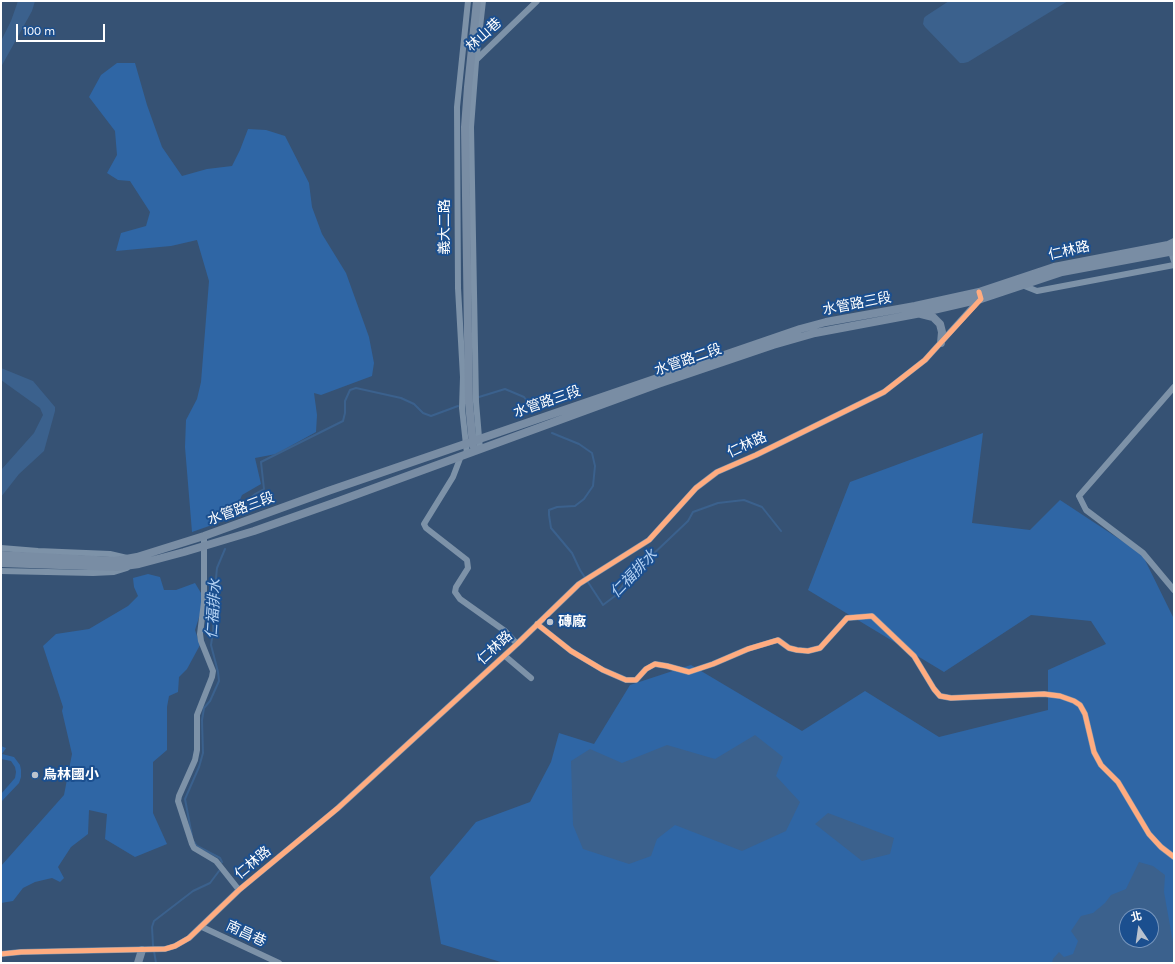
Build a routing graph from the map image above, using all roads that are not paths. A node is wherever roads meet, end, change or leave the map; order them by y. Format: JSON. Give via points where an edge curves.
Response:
{"nodes":[{"id":1,"x":468,"y":1,"type":"edge"},
{"id":2,"x":477,"y":1,"type":"edge"},
{"id":3,"x":483,"y":1,"type":"edge"},
{"id":4,"x":537,"y":1,"type":"edge"},
{"id":5,"x":473,"y":63,"type":"junction"},
{"id":6,"x":461,"y":64,"type":"junction"},
{"id":7,"x":1174,"y":242,"type":"edge"},
{"id":8,"x":1172,"y":252,"type":"edge"},
{"id":9,"x":1174,"y":261,"type":"edge"},
{"id":10,"x":1174,"y":265,"type":"edge"},
{"id":11,"x":1022,"y":285,"type":"junction"},
{"id":12,"x":980,"y":296,"type":"junction"},
{"id":13,"x":916,"y":314,"type":"junction"},
{"id":14,"x":941,"y":343,"type":"junction"},
{"id":15,"x":1174,"y":387,"type":"edge"},
{"id":16,"x":472,"y":441,"type":"junction"},
{"id":17,"x":470,"y":452,"type":"junction"},
{"id":18,"x":204,"y":536,"type":"junction"},
{"id":19,"x":204,"y":547,"type":"junction"},
{"id":20,"x":4,"y":558,"type":"edge"},
{"id":21,"x":1,"y":571,"type":"edge"},
{"id":22,"x":1174,"y":590,"type":"edge"},
{"id":23,"x":537,"y":624,"type":"junction"},
{"id":24,"x":517,"y":644,"type":"junction"},
{"id":25,"x":505,"y":656,"type":"junction"},
{"id":26,"x":530,"y":678,"type":"dead end"},
{"id":27,"x":1174,"y":857,"type":"edge"},
{"id":28,"x":239,"y":890,"type":"junction"},
{"id":29,"x":202,"y":927,"type":"junction"},
{"id":30,"x":145,"y":950,"type":"junction"},
{"id":31,"x":1,"y":954,"type":"edge"},
{"id":32,"x":138,"y":963,"type":"edge"},
{"id":33,"x":279,"y":963,"type":"edge"}],
"edges":[{"from":1,"to":6,"type":"street","name":"義大二路"},
{"from":2,"to":5,"type":"main road","name":"義大二路"},
{"from":3,"to":5,"type":"street","name":"義大二路"},
{"from":4,"to":5,"type":"street","name":"林山巷"},
{"from":5,"to":6,"type":"street","name":"林山巷"},
{"from":5,"to":16,"type":"main road","name":"義大二路","via":[[467,100],[466,134],[469,403]]},
{"from":6,"to":16,"type":"street","name":"義大二路","via":[[457,107],[458,288],[463,377],[462,408]]},
{"from":7,"to":12,"type":"main road","name":"仁林路","via":[[1054,267]]},
{"from":8,"to":9,"type":"street"},
{"from":8,"to":11,"type":"main road","name":"仁林路","via":[[1062,272]]},
{"from":10,"to":11,"type":"street","via":[[1037,291]]},
{"from":11,"to":12,"type":"main road","name":"仁林路"},
{"from":12,"to":13,"type":"main road"},
{"from":12,"to":14,"type":"street","name":"仁林路"},
{"from":12,"to":16,"type":"main road","name":"水管路三段","via":[[826,322],[800,329]]},
{"from":13,"to":14,"type":"main road","via":[[933,317],[940,324]]},
{"from":13,"to":17,"type":"main road","name":"水管路二段","via":[[828,330],[773,345]]},
{"from":14,"to":23,"type":"street","name":"仁林路","via":[[925,360],[884,392],[716,472],[696,488],[649,540],[579,584]]},
{"from":15,"to":22,"type":"street","via":[[1079,496],[1086,510],[1143,553]]},
{"from":16,"to":17,"type":"main road","name":"義大二路"},
{"from":16,"to":18,"type":"main road","name":"水管路三段"},
{"from":17,"to":19,"type":"main road","name":"水管路三段","via":[[336,502]]},
{"from":17,"to":24,"type":"street","via":[[424,524],[467,560],[468,568],[456,586],[455,592],[460,599],[505,631]]},
{"from":18,"to":19,"type":"street"},
{"from":18,"to":20,"type":"main road","name":"水管路三段","via":[[115,561]]},
{"from":19,"to":20,"type":"main road","name":"水管路三段","via":[[139,564],[117,567]]},
{"from":19,"to":28,"type":"street","via":[[204,602],[200,641],[212,670],[212,677],[197,715],[195,760],[178,802],[194,848],[216,861]]},
{"from":20,"to":21,"type":"street"},
{"from":23,"to":24,"type":"street","name":"仁林路"},
{"from":23,"to":27,"type":"street","via":[[571,651],[604,670],[626,680],[636,680],[655,664],[689,672],[778,640],[797,650],[820,648],[847,618],[872,616],[914,656],[940,696],[951,698],[1044,694],[1060,696],[1080,705],[1085,714],[1094,752],[1101,765],[1118,782],[1149,834],[1161,848]]},
{"from":24,"to":25,"type":"street","name":"仁林路"},
{"from":25,"to":26,"type":"street"},
{"from":25,"to":28,"type":"street","name":"仁林路","via":[[338,808]]},
{"from":28,"to":29,"type":"street","name":"仁林路"},
{"from":29,"to":30,"type":"street","name":"仁林路","via":[[175,946]]},
{"from":29,"to":33,"type":"street","name":"南昌巷"},
{"from":30,"to":31,"type":"street","name":"仁林路"},
{"from":30,"to":32,"type":"main road"}]}
